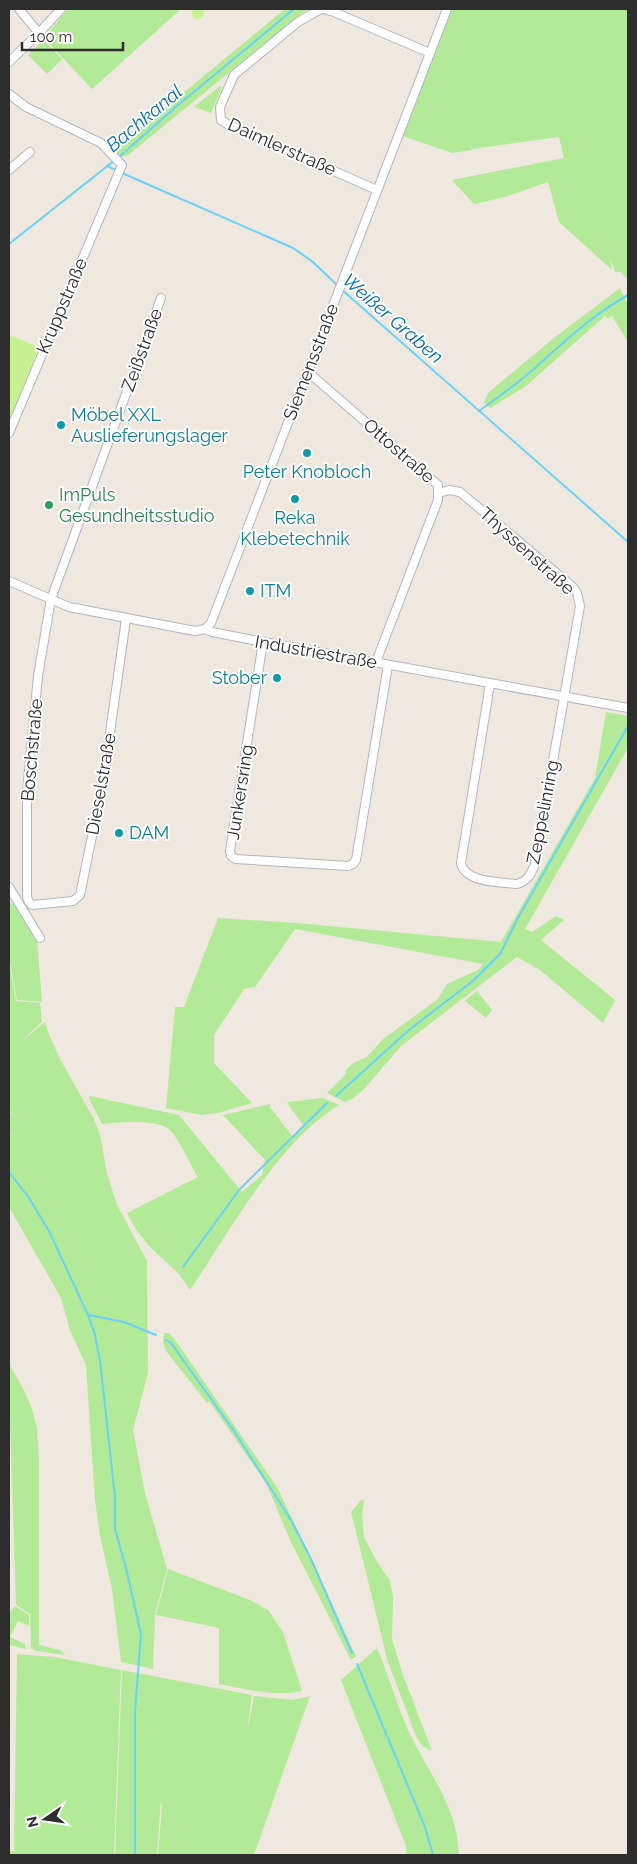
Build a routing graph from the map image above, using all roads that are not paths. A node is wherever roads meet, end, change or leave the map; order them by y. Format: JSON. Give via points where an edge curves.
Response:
{"nodes":[{"id":1,"x":19,"y":9,"type":"edge"},
{"id":2,"x":61,"y":9,"type":"edge"},
{"id":3,"x":322,"y":9,"type":"edge"},
{"id":4,"x":447,"y":9,"type":"edge"},
{"id":5,"x":39,"y":33,"type":"junction"},
{"id":6,"x":430,"y":53,"type":"junction"},
{"id":7,"x":9,"y":62,"type":"edge"},
{"id":8,"x":9,"y":94,"type":"edge"},
{"id":9,"x":30,"y":152,"type":"dead end"},
{"id":10,"x":9,"y":170,"type":"edge"},
{"id":11,"x":377,"y":190,"type":"junction"},
{"id":12,"x":161,"y":298,"type":"dead end"},
{"id":13,"x":308,"y":372,"type":"junction"},
{"id":14,"x":9,"y":433,"type":"edge"},
{"id":15,"x":439,"y":493,"type":"junction"},
{"id":16,"x":9,"y":581,"type":"edge"},
{"id":17,"x":51,"y":599,"type":"junction"},
{"id":18,"x":126,"y":619,"type":"junction"},
{"id":19,"x":205,"y":629,"type":"junction"},
{"id":20,"x":263,"y":642,"type":"junction"},
{"id":21,"x":376,"y":662,"type":"junction"},
{"id":22,"x":388,"y":665,"type":"junction"},
{"id":23,"x":490,"y":684,"type":"junction"},
{"id":24,"x":564,"y":697,"type":"junction"},
{"id":25,"x":628,"y":708,"type":"edge"},
{"id":26,"x":9,"y":887,"type":"edge"},
{"id":27,"x":29,"y":902,"type":"joint"},
{"id":28,"x":40,"y":938,"type":"dead end"}],
"edges":[{"from":1,"to":5,"type":"street"},
{"from":2,"to":5,"type":"street"},
{"from":3,"to":6,"type":"street","name":"Daimlerstraße"},
{"from":3,"to":11,"type":"street","name":"Daimlerstraße","via":[[298,22],[234,75],[220,106],[221,120]]},
{"from":4,"to":6,"type":"street","name":"Siemensstraße"},
{"from":5,"to":7,"type":"street"},
{"from":6,"to":11,"type":"street","name":"Siemensstraße"},
{"from":8,"to":14,"type":"street","name":"Kruppstraße","via":[[26,107],[101,143],[118,167]]},
{"from":9,"to":10,"type":"street"},
{"from":11,"to":13,"type":"street","name":"Siemensstraße"},
{"from":12,"to":17,"type":"street","name":"Zeißstraße"},
{"from":13,"to":15,"type":"street","name":"Ottostraße","via":[[438,485]]},
{"from":13,"to":19,"type":"street","name":"Siemensstraße","via":[[211,622]]},
{"from":15,"to":21,"type":"street","name":"Ottostraße"},
{"from":15,"to":24,"type":"street","name":"Thyssenstraße","via":[[449,490],[460,492],[577,593],[580,606]]},
{"from":16,"to":17,"type":"street","name":"Industriestraße"},
{"from":17,"to":18,"type":"street","name":"Industriestraße","via":[[69,607]]},
{"from":17,"to":27,"type":"street","name":"Boschstraße","via":[[38,676],[27,791]]},
{"from":18,"to":19,"type":"street","name":"Industriestraße","via":[[195,631]]},
{"from":18,"to":27,"type":"street","name":"Dieselstraße","via":[[103,782],[80,895],[73,901],[32,905]]},
{"from":19,"to":20,"type":"street","name":"Industriestraße"},
{"from":20,"to":21,"type":"street","name":"Industriestraße"},
{"from":20,"to":22,"type":"street","name":"Junkersring","via":[[230,851],[236,859],[353,864]]},
{"from":21,"to":22,"type":"street","name":"Industriestraße"},
{"from":22,"to":23,"type":"street","name":"Industriestraße"},
{"from":23,"to":24,"type":"street","name":"Industriestraße"},
{"from":23,"to":24,"type":"street","name":"Zeppelinring","via":[[462,863],[462,869],[471,878],[517,884],[523,883],[532,873]]},
{"from":24,"to":25,"type":"street","name":"Industriestraße"},
{"from":26,"to":28,"type":"street"}]}
